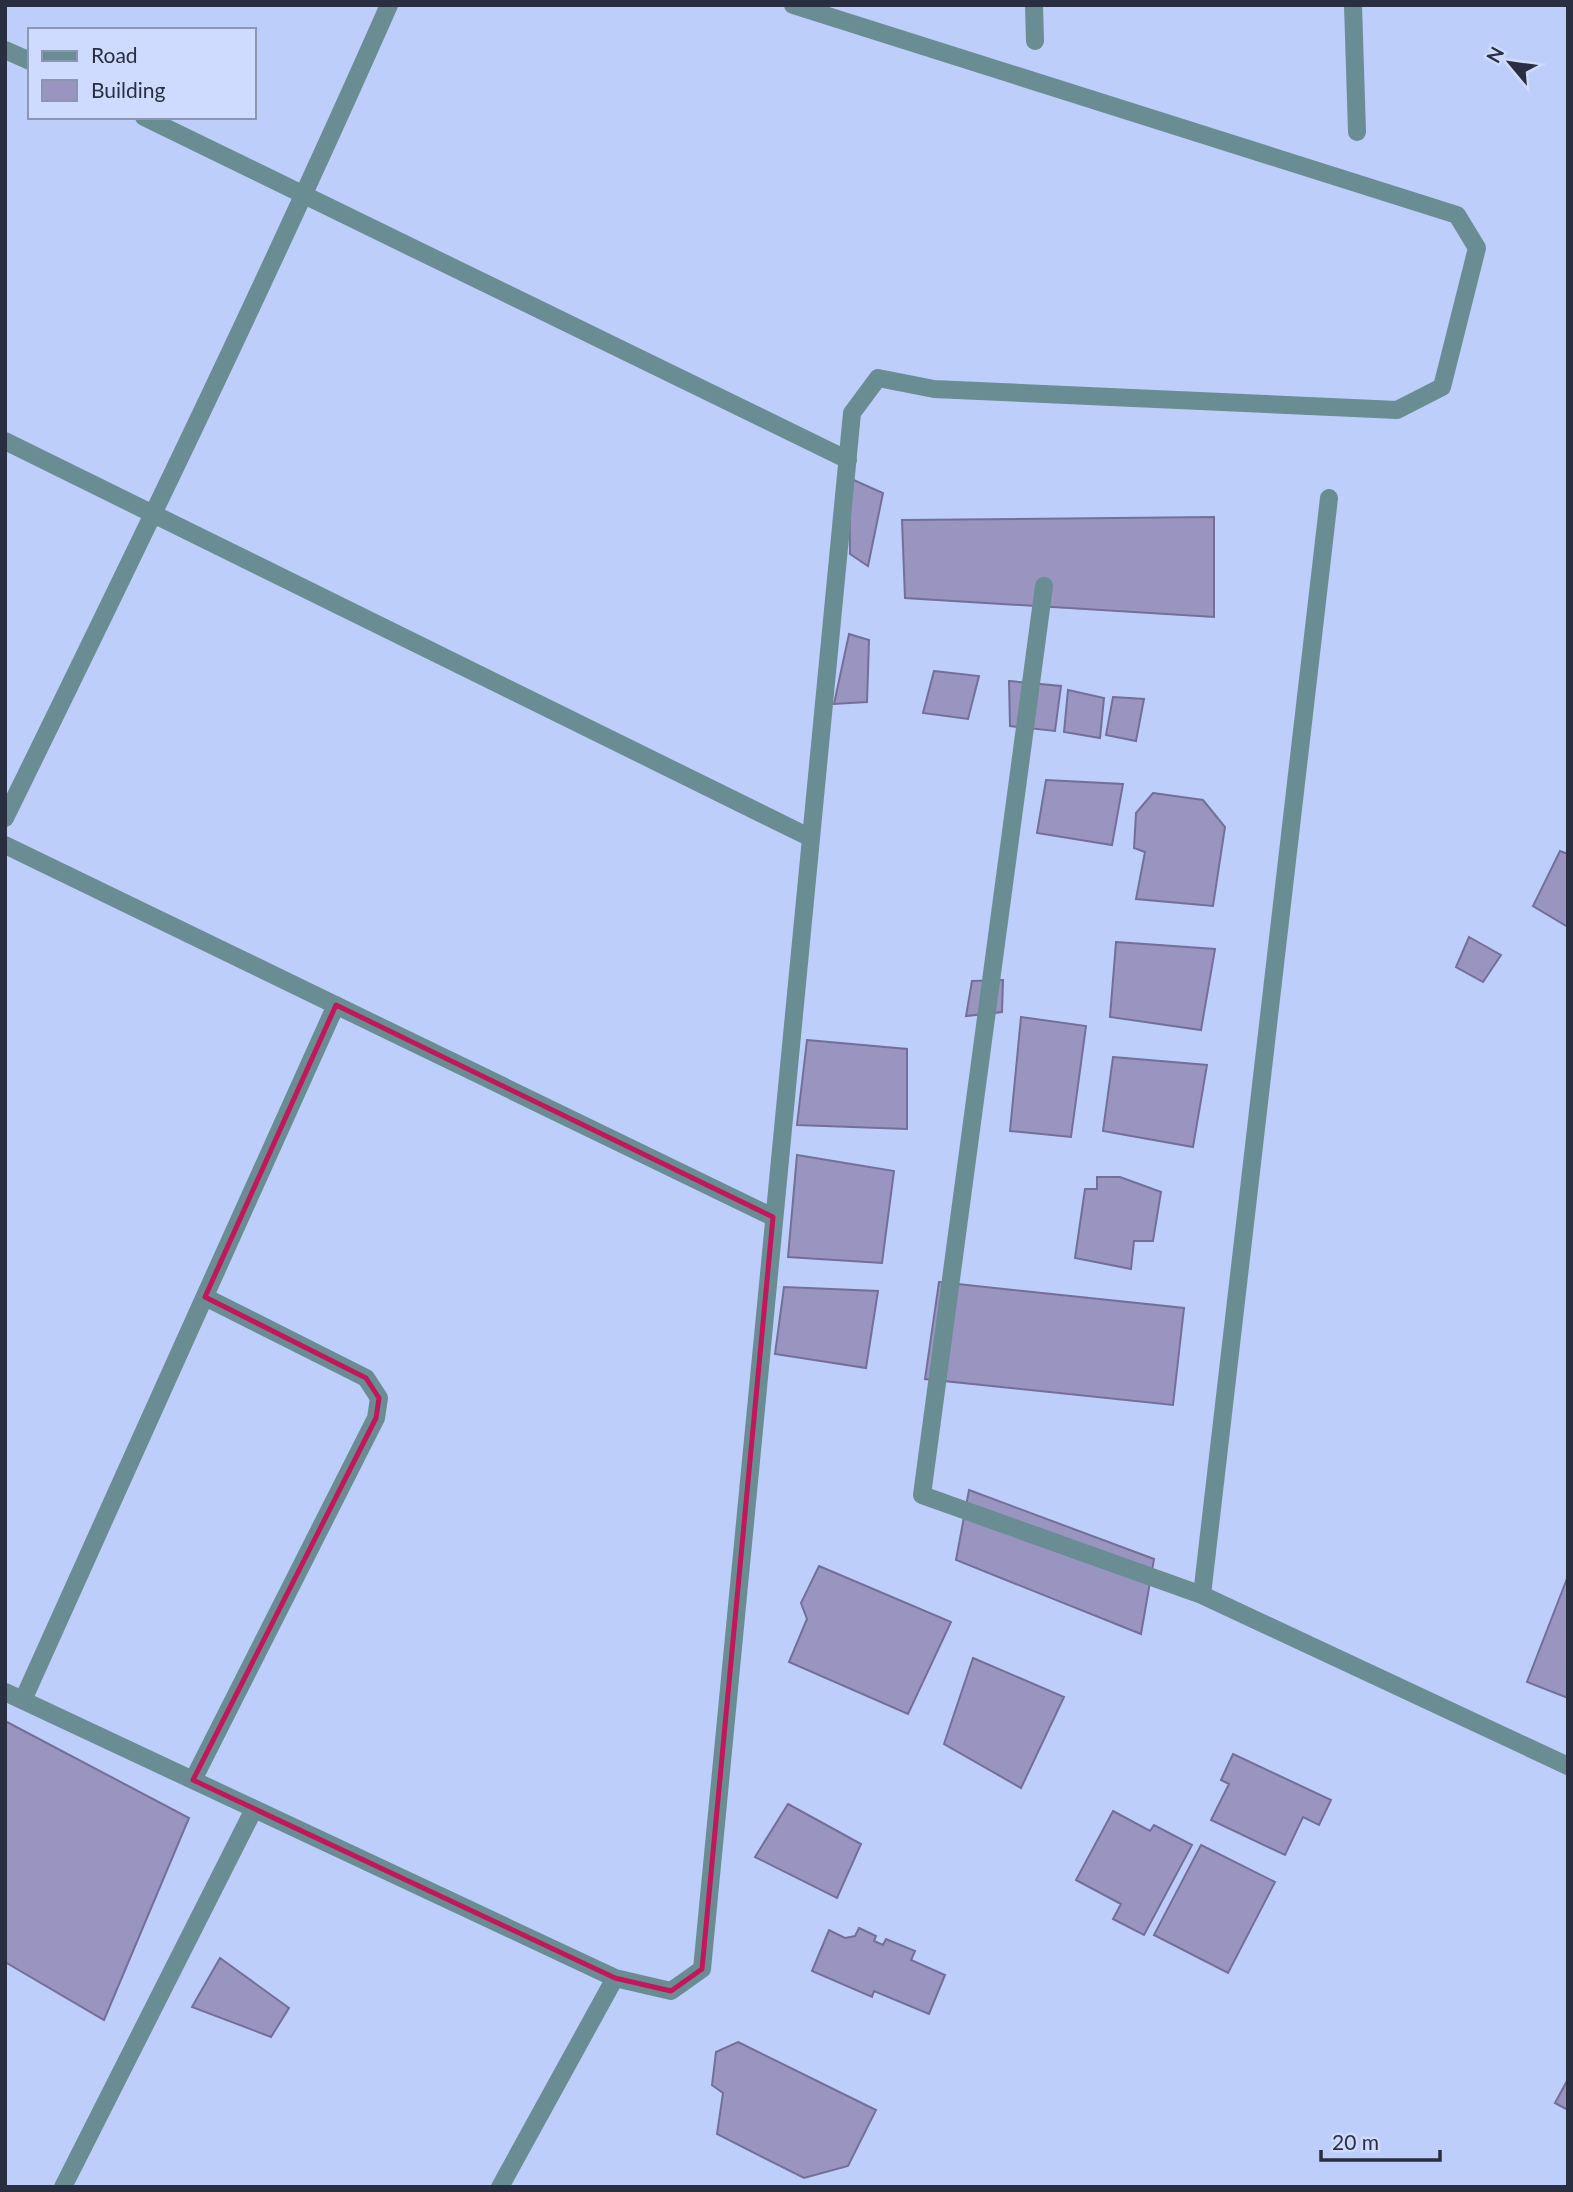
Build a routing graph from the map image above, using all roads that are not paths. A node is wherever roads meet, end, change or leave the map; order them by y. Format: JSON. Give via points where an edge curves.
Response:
{"nodes":[{"id":1,"x":390,"y":5,"type":"edge"},
{"id":2,"x":793,"y":5,"type":"edge"},
{"id":3,"x":1034,"y":5,"type":"edge"},
{"id":4,"x":1353,"y":5,"type":"edge"},
{"id":5,"x":1035,"y":41,"type":"dead end"},
{"id":6,"x":5,"y":50,"type":"edge"},
{"id":7,"x":28,"y":60,"type":"edge"},
{"id":8,"x":148,"y":119,"type":"edge"},
{"id":9,"x":1357,"y":132,"type":"dead end"},
{"id":10,"x":305,"y":196,"type":"junction"},
{"id":11,"x":5,"y":442,"type":"edge"},
{"id":12,"x":848,"y":460,"type":"junction"},
{"id":13,"x":1329,"y":498,"type":"dead end"},
{"id":14,"x":154,"y":515,"type":"junction"},
{"id":15,"x":1044,"y":586,"type":"dead end"},
{"id":16,"x":5,"y":818,"type":"edge"},
{"id":17,"x":811,"y":838,"type":"junction"},
{"id":18,"x":5,"y":845,"type":"edge"},
{"id":19,"x":336,"y":1005,"type":"junction"},
{"id":20,"x":773,"y":1217,"type":"junction"},
{"id":21,"x":205,"y":1297,"type":"junction"},
{"id":22,"x":1202,"y":1595,"type":"junction"},
{"id":23,"x":5,"y":1692,"type":"edge"},
{"id":24,"x":23,"y":1700,"type":"junction"},
{"id":25,"x":1568,"y":1766,"type":"edge"},
{"id":26,"x":193,"y":1780,"type":"junction"},
{"id":27,"x":254,"y":1809,"type":"junction"},
{"id":28,"x":614,"y":1979,"type":"junction"},
{"id":29,"x":63,"y":2187,"type":"edge"},
{"id":30,"x":500,"y":2187,"type":"edge"}],
"edges":[{"from":1,"to":10,"type":"street"},
{"from":2,"to":12,"type":"street","via":[[1457,215],[1477,248],[1442,387],[1397,411],[934,389],[878,379],[852,413]]},
{"from":3,"to":5,"type":"street"},
{"from":4,"to":9,"type":"street"},
{"from":6,"to":7,"type":"street"},
{"from":8,"to":10,"type":"street"},
{"from":10,"to":12,"type":"street"},
{"from":10,"to":14,"type":"street"},
{"from":11,"to":14,"type":"street"},
{"from":12,"to":17,"type":"street"},
{"from":13,"to":22,"type":"street"},
{"from":14,"to":16,"type":"street"},
{"from":14,"to":17,"type":"street"},
{"from":15,"to":22,"type":"street","via":[[922,1495]]},
{"from":17,"to":20,"type":"street"},
{"from":18,"to":19,"type":"street"},
{"from":19,"to":20,"type":"street"},
{"from":19,"to":21,"type":"street"},
{"from":20,"to":28,"type":"street","via":[[702,1969],[671,1991]]},
{"from":21,"to":24,"type":"street"},
{"from":21,"to":26,"type":"street","via":[[366,1378],[379,1398],[376,1418]]},
{"from":22,"to":25,"type":"street"},
{"from":23,"to":24,"type":"street"},
{"from":24,"to":26,"type":"street"},
{"from":26,"to":27,"type":"street"},
{"from":27,"to":28,"type":"street"},
{"from":27,"to":29,"type":"street"},
{"from":28,"to":30,"type":"street"}]}
